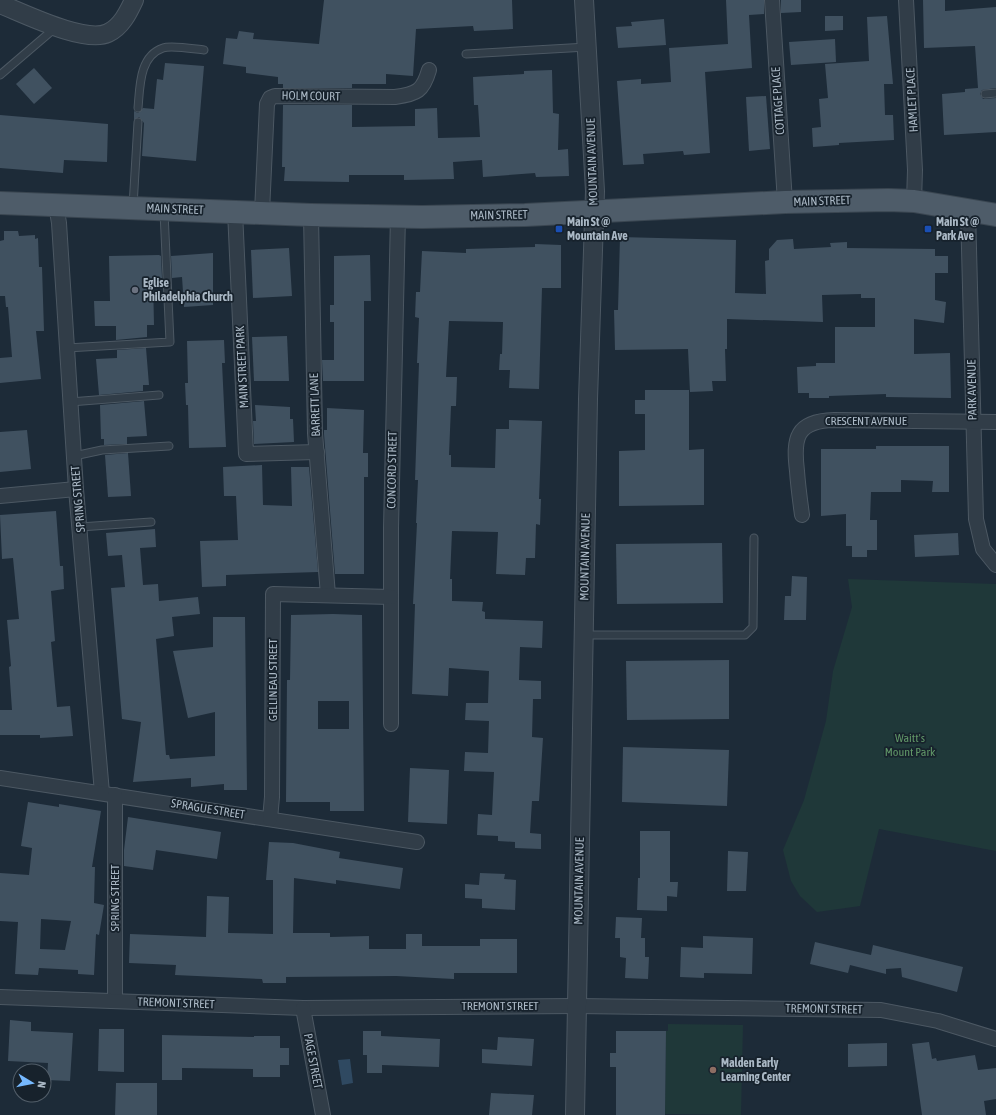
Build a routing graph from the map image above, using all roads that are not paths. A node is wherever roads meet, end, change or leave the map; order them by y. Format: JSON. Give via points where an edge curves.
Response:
{"nodes":[{"id":1,"x":134,"y":0,"type":"edge"},
{"id":2,"x":584,"y":0,"type":"edge"},
{"id":3,"x":772,"y":0,"type":"edge"},
{"id":4,"x":906,"y":0,"type":"edge"},
{"id":5,"x":0,"y":4,"type":"edge"},
{"id":6,"x":57,"y":27,"type":"junction"},
{"id":7,"x":587,"y":47,"type":"junction"},
{"id":8,"x":204,"y":50,"type":"dead end"},
{"id":9,"x":466,"y":54,"type":"dead end"},
{"id":10,"x":429,"y":70,"type":"dead end"},
{"id":11,"x":0,"y":75,"type":"edge"},
{"id":12,"x":996,"y":93,"type":"edge"},
{"id":13,"x":985,"y":94,"type":"dead end"},
{"id":14,"x":138,"y":108,"type":"dead end"},
{"id":15,"x":138,"y":122,"type":"dead end"},
{"id":16,"x":914,"y":201,"type":"junction"},
{"id":17,"x":785,"y":202,"type":"junction"},
{"id":18,"x":0,"y":203,"type":"edge"},
{"id":19,"x":56,"y":205,"type":"junction"},
{"id":20,"x":133,"y":207,"type":"junction"},
{"id":21,"x":164,"y":209,"type":"junction"},
{"id":22,"x":968,"y":210,"type":"junction"},
{"id":23,"x":235,"y":211,"type":"junction"},
{"id":24,"x":262,"y":212,"type":"junction"},
{"id":25,"x":594,"y":212,"type":"junction"},
{"id":26,"x":311,"y":215,"type":"junction"},
{"id":27,"x":996,"y":215,"type":"edge"},
{"id":28,"x":398,"y":216,"type":"junction"},
{"id":29,"x":67,"y":348,"type":"junction"},
{"id":30,"x":159,"y":395,"type":"dead end"},
{"id":31,"x":70,"y":402,"type":"junction"},
{"id":32,"x":973,"y":421,"type":"junction"},
{"id":33,"x":996,"y":422,"type":"edge"},
{"id":34,"x":169,"y":446,"type":"dead end"},
{"id":35,"x":317,"y":452,"type":"junction"},
{"id":36,"x":74,"y":456,"type":"junction"},
{"id":37,"x":76,"y":489,"type":"junction"},
{"id":38,"x":0,"y":496,"type":"edge"},
{"id":39,"x":802,"y":515,"type":"dead end"},
{"id":40,"x":151,"y":522,"type":"dead end"},
{"id":41,"x":80,"y":527,"type":"junction"},
{"id":42,"x":754,"y":538,"type":"dead end"},
{"id":43,"x":996,"y":565,"type":"edge"},
{"id":44,"x":328,"y":595,"type":"junction"},
{"id":45,"x":391,"y":597,"type":"junction"},
{"id":46,"x":584,"y":635,"type":"junction"},
{"id":47,"x":391,"y":724,"type":"dead end"},
{"id":48,"x":0,"y":778,"type":"edge"},
{"id":49,"x":108,"y":794,"type":"junction"},
{"id":50,"x":270,"y":819,"type":"junction"},
{"id":51,"x":417,"y":842,"type":"dead end"},
{"id":52,"x":0,"y":997,"type":"edge"},
{"id":53,"x":115,"y":1001,"type":"junction"},
{"id":54,"x":577,"y":1006,"type":"junction"},
{"id":55,"x":303,"y":1008,"type":"junction"},
{"id":56,"x":996,"y":1039,"type":"edge"},
{"id":57,"x":323,"y":1115,"type":"edge"},
{"id":58,"x":576,"y":1115,"type":"edge"}],
"edges":[{"from":1,"to":6,"type":"street","via":[[120,24],[103,35],[85,35]]},
{"from":2,"to":7,"type":"street","name":"MOUNTAIN AVENUE"},
{"from":3,"to":17,"type":"street","name":"COTTAGE PLACE"},
{"from":4,"to":16,"type":"street","name":"HAMLET PLACE"},
{"from":5,"to":6,"type":"street"},
{"from":6,"to":11,"type":"lane"},
{"from":7,"to":9,"type":"lane"},
{"from":7,"to":25,"type":"street","name":"MOUNTAIN AVENUE"},
{"from":8,"to":14,"type":"lane","via":[[163,48],[149,57],[140,78]]},
{"from":10,"to":24,"type":"street","name":"HOLM COURT","via":[[421,89],[407,96],[270,98],[267,104]]},
{"from":12,"to":13,"type":"lane"},
{"from":15,"to":20,"type":"lane"},
{"from":16,"to":17,"type":"main road","name":"MAIN STREET"},
{"from":16,"to":22,"type":"main road","name":"MAIN STREET"},
{"from":17,"to":25,"type":"main road","name":"MAIN STREET"},
{"from":18,"to":19,"type":"main road","name":"MAIN STREET"},
{"from":19,"to":20,"type":"main road","name":"MAIN STREET"},
{"from":19,"to":29,"type":"street","name":"SPRING STREET"},
{"from":20,"to":21,"type":"main road","name":"MAIN STREET"},
{"from":21,"to":23,"type":"main road","name":"MAIN STREET"},
{"from":21,"to":29,"type":"lane","via":[[170,342]]},
{"from":22,"to":27,"type":"main road","name":"MAIN STREET"},
{"from":22,"to":32,"type":"street","name":"PARK AVENUE"},
{"from":23,"to":24,"type":"main road","name":"MAIN STREET"},
{"from":23,"to":35,"type":"street","name":"MAIN STREET PARK","via":[[246,454]]},
{"from":24,"to":26,"type":"main road","name":"MAIN STREET"},
{"from":25,"to":28,"type":"main road","name":"MAIN STREET"},
{"from":25,"to":46,"type":"street","name":"MOUNTAIN AVENUE"},
{"from":26,"to":28,"type":"main road","name":"MAIN STREET"},
{"from":26,"to":35,"type":"street","name":"BARRETT LANE"},
{"from":28,"to":45,"type":"street","name":"CONCORD STREET"},
{"from":29,"to":31,"type":"street","name":"SPRING STREET"},
{"from":30,"to":31,"type":"lane"},
{"from":31,"to":36,"type":"street","name":"SPRING STREET"},
{"from":32,"to":33,"type":"street","name":"CRESCENT AVENUE"},
{"from":32,"to":39,"type":"street","name":"CRESCENT AVENUE","via":[[834,420],[809,425],[798,435],[794,447]]},
{"from":32,"to":43,"type":"street","name":"PARK AVENUE","via":[[977,531],[983,549]]},
{"from":34,"to":36,"type":"lane","via":[[102,450]]},
{"from":35,"to":44,"type":"street","name":"BARRETT LANE"},
{"from":36,"to":37,"type":"street","name":"SPRING STREET"},
{"from":37,"to":38,"type":"street"},
{"from":37,"to":41,"type":"street","name":"SPRING STREET"},
{"from":40,"to":41,"type":"lane"},
{"from":41,"to":49,"type":"street","name":"SPRING STREET"},
{"from":42,"to":46,"type":"lane","via":[[753,627],[745,635]]},
{"from":44,"to":45,"type":"street"},
{"from":44,"to":50,"type":"street","name":"GELLINEAU STREET","via":[[273,594]]},
{"from":45,"to":47,"type":"street","name":"CONCORD STREET"},
{"from":46,"to":54,"type":"street","name":"MOUNTAIN AVENUE"},
{"from":48,"to":49,"type":"street","name":"SPRAGUE STREET"},
{"from":49,"to":50,"type":"street","name":"SPRAGUE STREET"},
{"from":49,"to":53,"type":"street","name":"SPRING STREET"},
{"from":50,"to":51,"type":"street","name":"SPRAGUE STREET"},
{"from":52,"to":53,"type":"street","name":"TREMONT STREET"},
{"from":53,"to":55,"type":"street","name":"TREMONT STREET"},
{"from":54,"to":55,"type":"street","name":"TREMONT STREET"},
{"from":54,"to":56,"type":"street","name":"TREMONT STREET","via":[[881,1010],[938,1021]]},
{"from":54,"to":58,"type":"street","name":"MOUNTAIN AVENUE"},
{"from":55,"to":57,"type":"street","name":"PAGE STREET"}]}
